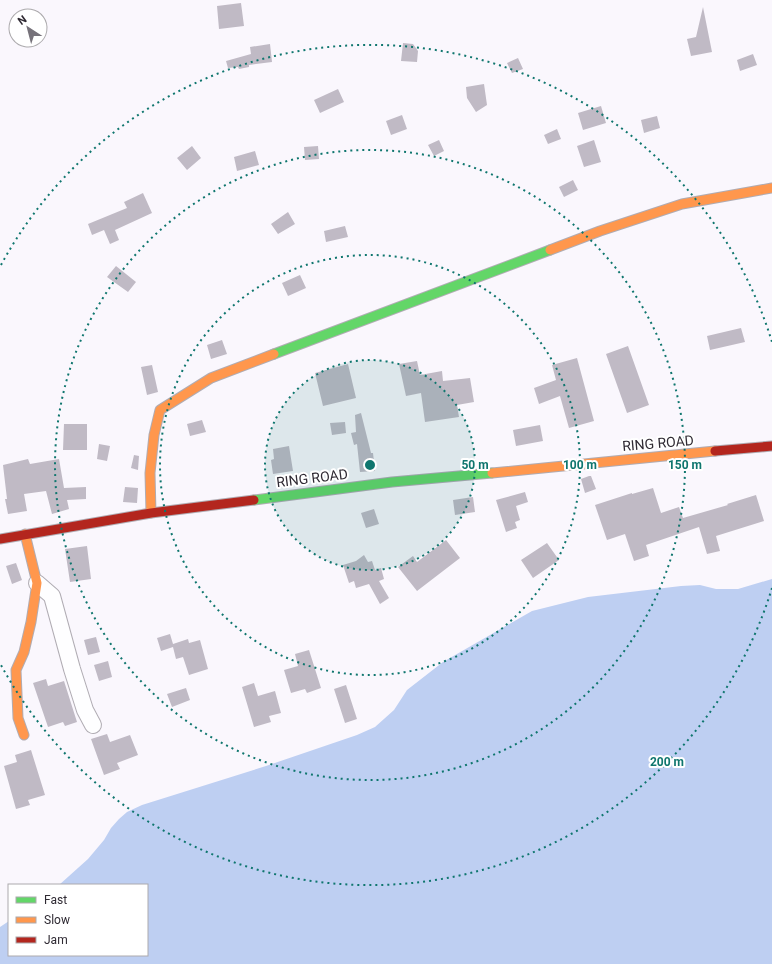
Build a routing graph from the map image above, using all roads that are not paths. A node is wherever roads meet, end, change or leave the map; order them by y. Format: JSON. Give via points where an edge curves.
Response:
{"nodes":[{"id":1,"x":772,"y":188,"type":"edge"},
{"id":2,"x":772,"y":446,"type":"edge"},
{"id":3,"x":151,"y":513,"type":"junction"},
{"id":4,"x":25,"y":534,"type":"junction"},
{"id":5,"x":0,"y":539,"type":"edge"},
{"id":6,"x":37,"y":583,"type":"junction"},
{"id":7,"x":93,"y":725,"type":"dead end"},
{"id":8,"x":24,"y":735,"type":"dead end"}],
"edges":[{"from":1,"to":3,"type":"street","via":[[682,204],[600,231],[211,378],[160,410],[154,435],[150,473]]},
{"from":2,"to":3,"type":"street","name":"RING ROAD","via":[[392,482]]},
{"from":3,"to":4,"type":"street","name":"RING ROAD"},
{"from":4,"to":5,"type":"street","name":"RING ROAD"},
{"from":4,"to":6,"type":"street"},
{"from":6,"to":7,"type":"street","via":[[52,596],[72,669]]},
{"from":6,"to":8,"type":"street","via":[[26,645],[16,670],[18,718]]}]}
